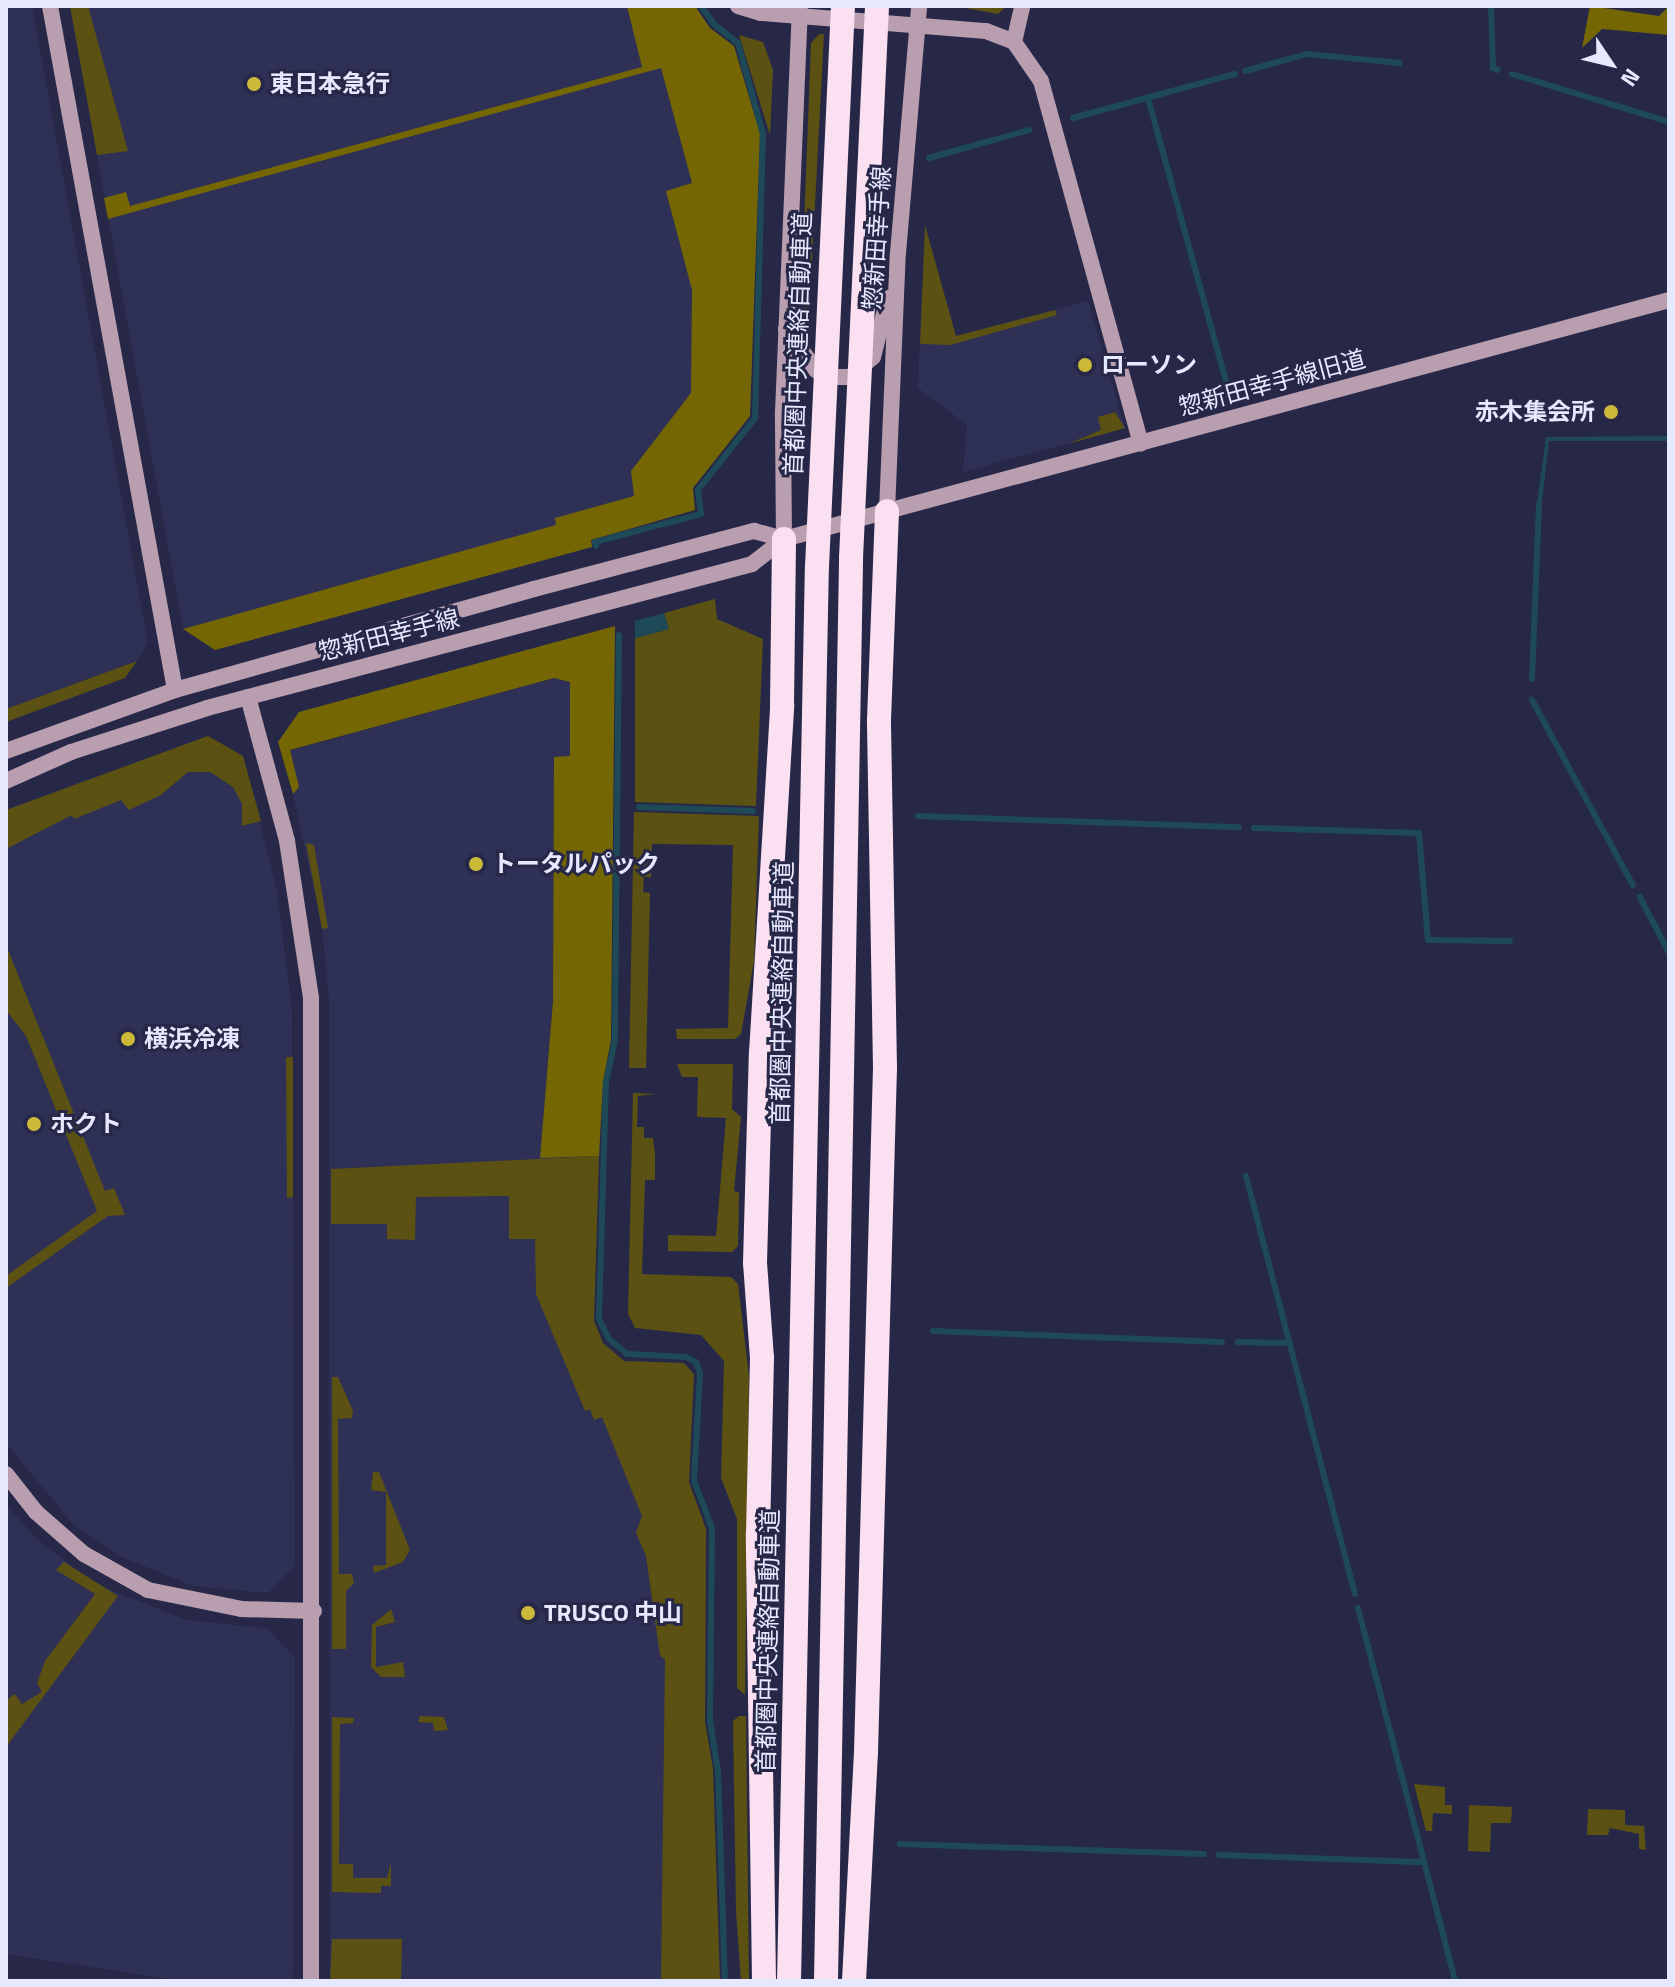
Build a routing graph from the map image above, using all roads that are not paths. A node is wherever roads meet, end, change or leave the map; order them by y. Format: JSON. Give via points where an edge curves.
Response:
{"nodes":[{"id":1,"x":50,"y":6,"type":"edge"},
{"id":2,"x":738,"y":6,"type":"edge"},
{"id":3,"x":843,"y":6,"type":"edge"},
{"id":4,"x":877,"y":6,"type":"edge"},
{"id":5,"x":919,"y":6,"type":"edge"},
{"id":6,"x":1022,"y":6,"type":"edge"},
{"id":7,"x":800,"y":11,"type":"edge"},
{"id":8,"x":917,"y":25,"type":"junction"},
{"id":9,"x":1014,"y":42,"type":"junction"},
{"id":10,"x":898,"y":253,"type":"junction"},
{"id":11,"x":1669,"y":300,"type":"edge"},
{"id":12,"x":786,"y":329,"type":"junction"},
{"id":13,"x":1141,"y":443,"type":"junction"},
{"id":14,"x":887,"y":511,"type":"junction"},
{"id":15,"x":784,"y":539,"type":"junction"},
{"id":16,"x":175,"y":690,"type":"junction"},
{"id":17,"x":248,"y":697,"type":"junction"},
{"id":18,"x":6,"y":751,"type":"edge"},
{"id":19,"x":6,"y":781,"type":"edge"},
{"id":20,"x":6,"y":1474,"type":"edge"},
{"id":21,"x":314,"y":1611,"type":"junction"},
{"id":22,"x":311,"y":1981,"type":"edge"},
{"id":23,"x":764,"y":1981,"type":"edge"},
{"id":24,"x":789,"y":1981,"type":"edge"},
{"id":25,"x":826,"y":1981,"type":"edge"},
{"id":26,"x":854,"y":1981,"type":"edge"}],
"edges":[{"from":1,"to":16,"type":"street"},
{"from":2,"to":7,"type":"street"},
{"from":3,"to":24,"type":"highway","name":"首都圏中央連絡自動車道","bridge":true,"via":[[817,567]]},
{"from":4,"to":25,"type":"highway","bridge":true,"via":[[851,558]]},
{"from":5,"to":8,"type":"street","name":"惣新田幸手線"},
{"from":6,"to":9,"type":"street"},
{"from":7,"to":8,"type":"street"},
{"from":7,"to":12,"type":"street"},
{"from":8,"to":9,"type":"street","via":[[986,31]]},
{"from":8,"to":10,"type":"street","name":"惣新田幸手線"},
{"from":9,"to":13,"type":"street","via":[[1041,81]]},
{"from":10,"to":12,"type":"street","via":[[882,328],[865,369],[844,378],[816,370]]},
{"from":10,"to":14,"type":"street","name":"惣新田幸手線"},
{"from":11,"to":13,"type":"street","name":"惣新田幸手線旧道"},
{"from":12,"to":15,"type":"street"},
{"from":13,"to":14,"type":"street","name":"惣新田幸手線旧道"},
{"from":14,"to":15,"type":"street","name":"惣新田幸手線"},
{"from":14,"to":26,"type":"highway","via":[[879,720],[885,1068]]},
{"from":15,"to":16,"type":"street","name":"惣新田幸手線","via":[[744,533]]},
{"from":15,"to":17,"type":"street","name":"惣新田幸手線","via":[[752,564]]},
{"from":15,"to":23,"type":"highway","via":[[782,705],[761,1053],[755,1263],[762,1358],[758,1534]]},
{"from":16,"to":18,"type":"street","name":"惣新田幸手線"},
{"from":17,"to":19,"type":"street","name":"惣新田幸手線","via":[[123,734]]},
{"from":17,"to":21,"type":"street","via":[[289,849],[311,998]]},
{"from":20,"to":21,"type":"street","via":[[36,1512],[84,1554],[148,1590],[241,1609]]},
{"from":21,"to":22,"type":"street"}]}
